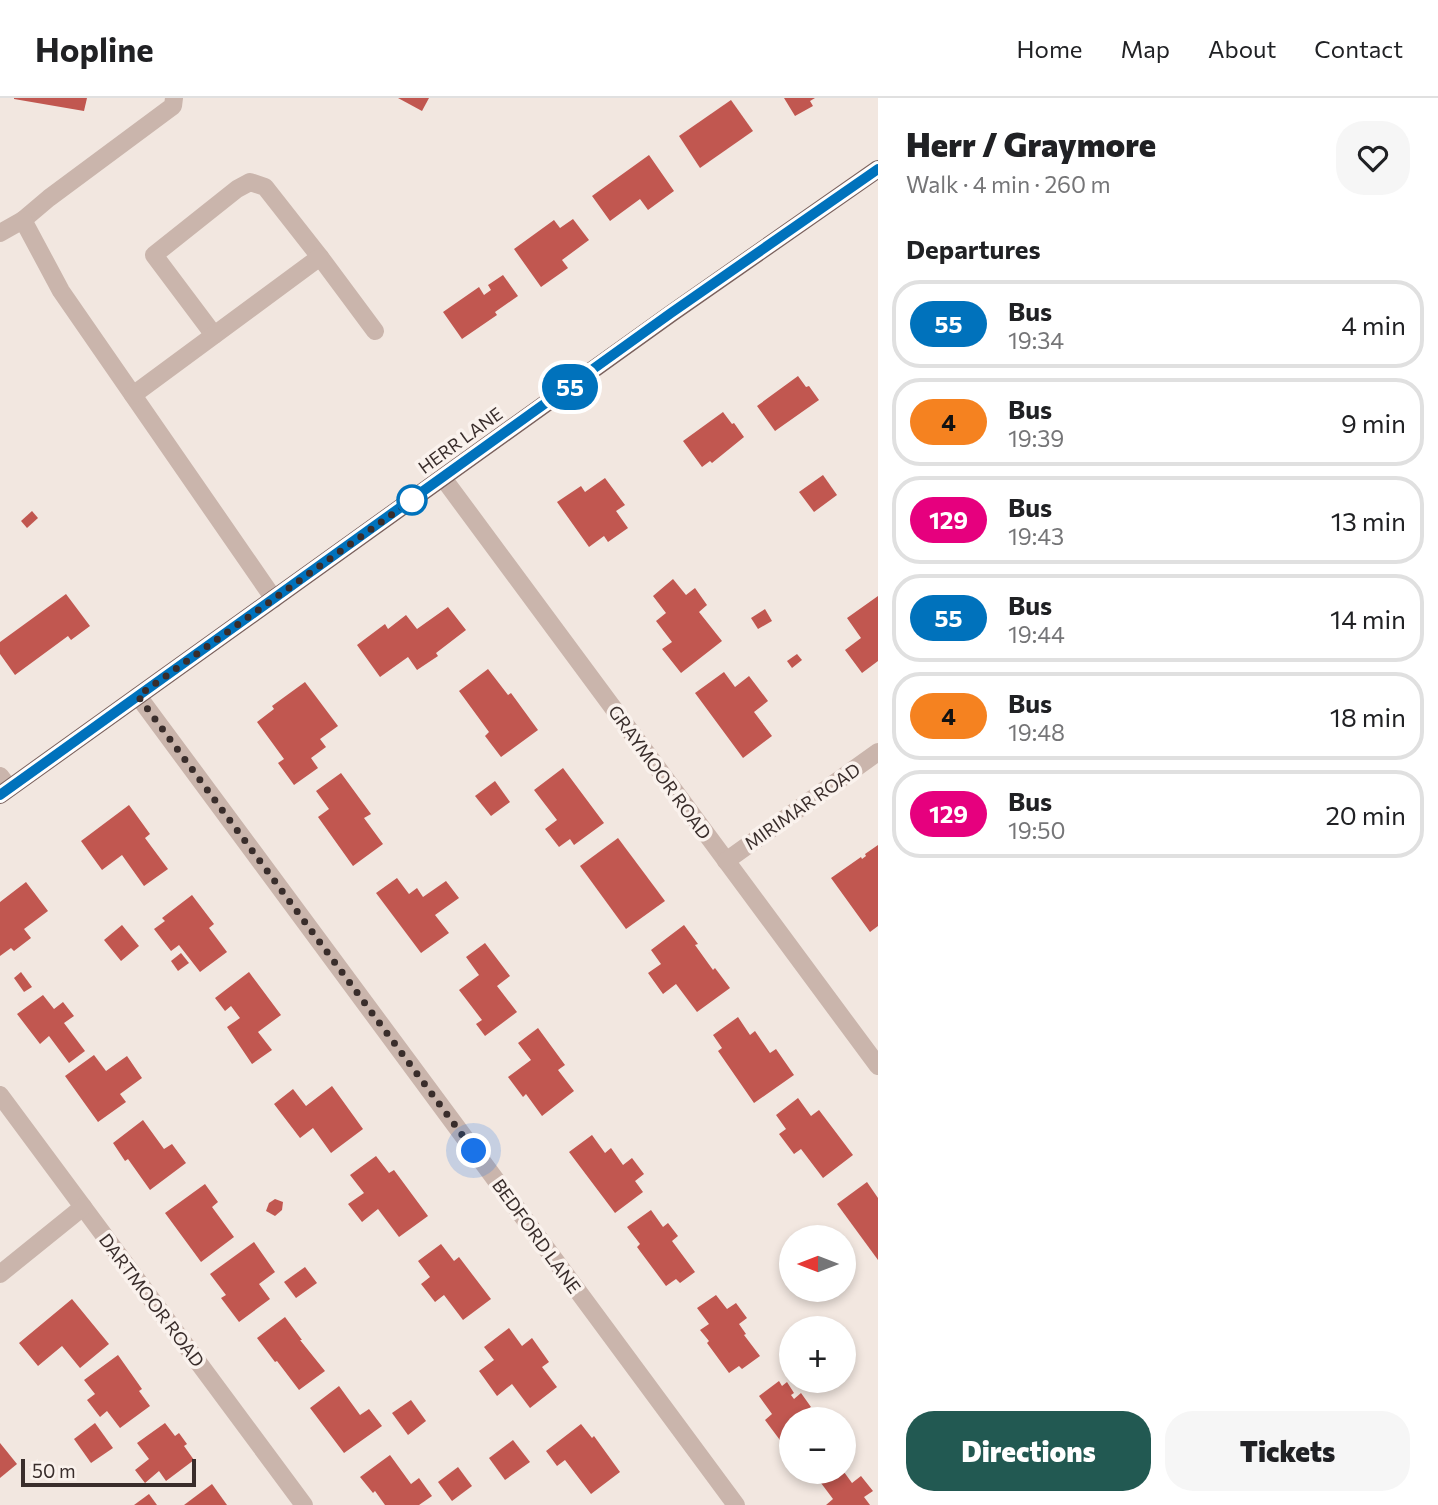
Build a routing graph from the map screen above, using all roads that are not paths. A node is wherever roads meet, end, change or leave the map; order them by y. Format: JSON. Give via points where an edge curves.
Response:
{"nodes":[{"id":1,"x":174,"y":98,"type":"edge"},
{"id":2,"x":878,"y":169,"type":"edge"},
{"id":3,"x":23,"y":220,"type":"junction"},
{"id":4,"x":0,"y":233,"type":"edge"},
{"id":5,"x":320,"y":257,"type":"junction"},
{"id":6,"x":375,"y":331,"type":"dead end"},
{"id":7,"x":214,"y":335,"type":"junction"},
{"id":8,"x":133,"y":395,"type":"junction"},
{"id":9,"x":443,"y":478,"type":"junction"},
{"id":10,"x":274,"y":598,"type":"junction"},
{"id":11,"x":138,"y":696,"type":"junction"},
{"id":12,"x":878,"y":752,"type":"edge"},
{"id":13,"x":3,"y":787,"type":"edge"},
{"id":14,"x":726,"y":861,"type":"junction"},
{"id":15,"x":878,"y":1066,"type":"edge"},
{"id":16,"x":0,"y":1095,"type":"edge"},
{"id":17,"x":83,"y":1207,"type":"junction"},
{"id":18,"x":0,"y":1274,"type":"edge"},
{"id":19,"x":303,"y":1505,"type":"edge"},
{"id":20,"x":736,"y":1505,"type":"edge"}],
"edges":[{"from":1,"to":3,"type":"street","via":[[173,106]]},
{"from":2,"to":9,"type":"main road","name":"HERR LANE"},
{"from":3,"to":4,"type":"street"},
{"from":3,"to":8,"type":"street","via":[[61,291]]},
{"from":5,"to":6,"type":"street"},
{"from":5,"to":7,"type":"street"},
{"from":5,"to":7,"type":"street","via":[[265,187],[250,182],[236,189],[154,255]]},
{"from":7,"to":8,"type":"street"},
{"from":8,"to":10,"type":"street"},
{"from":9,"to":10,"type":"main road","name":"HERR LANE"},
{"from":9,"to":14,"type":"street","name":"GRAYMOOR ROAD"},
{"from":10,"to":11,"type":"main road","name":"HERR LANE"},
{"from":11,"to":13,"type":"main road","name":"HERR LANE"},
{"from":11,"to":20,"type":"street","name":"BEDFORD LANE"},
{"from":12,"to":14,"type":"street","name":"MIRIMAR ROAD"},
{"from":14,"to":15,"type":"street","name":"GRAYMOOR ROAD"},
{"from":16,"to":17,"type":"street","name":"DARTMOOR ROAD"},
{"from":17,"to":18,"type":"street"},
{"from":17,"to":19,"type":"street","name":"DARTMOOR ROAD"}]}
